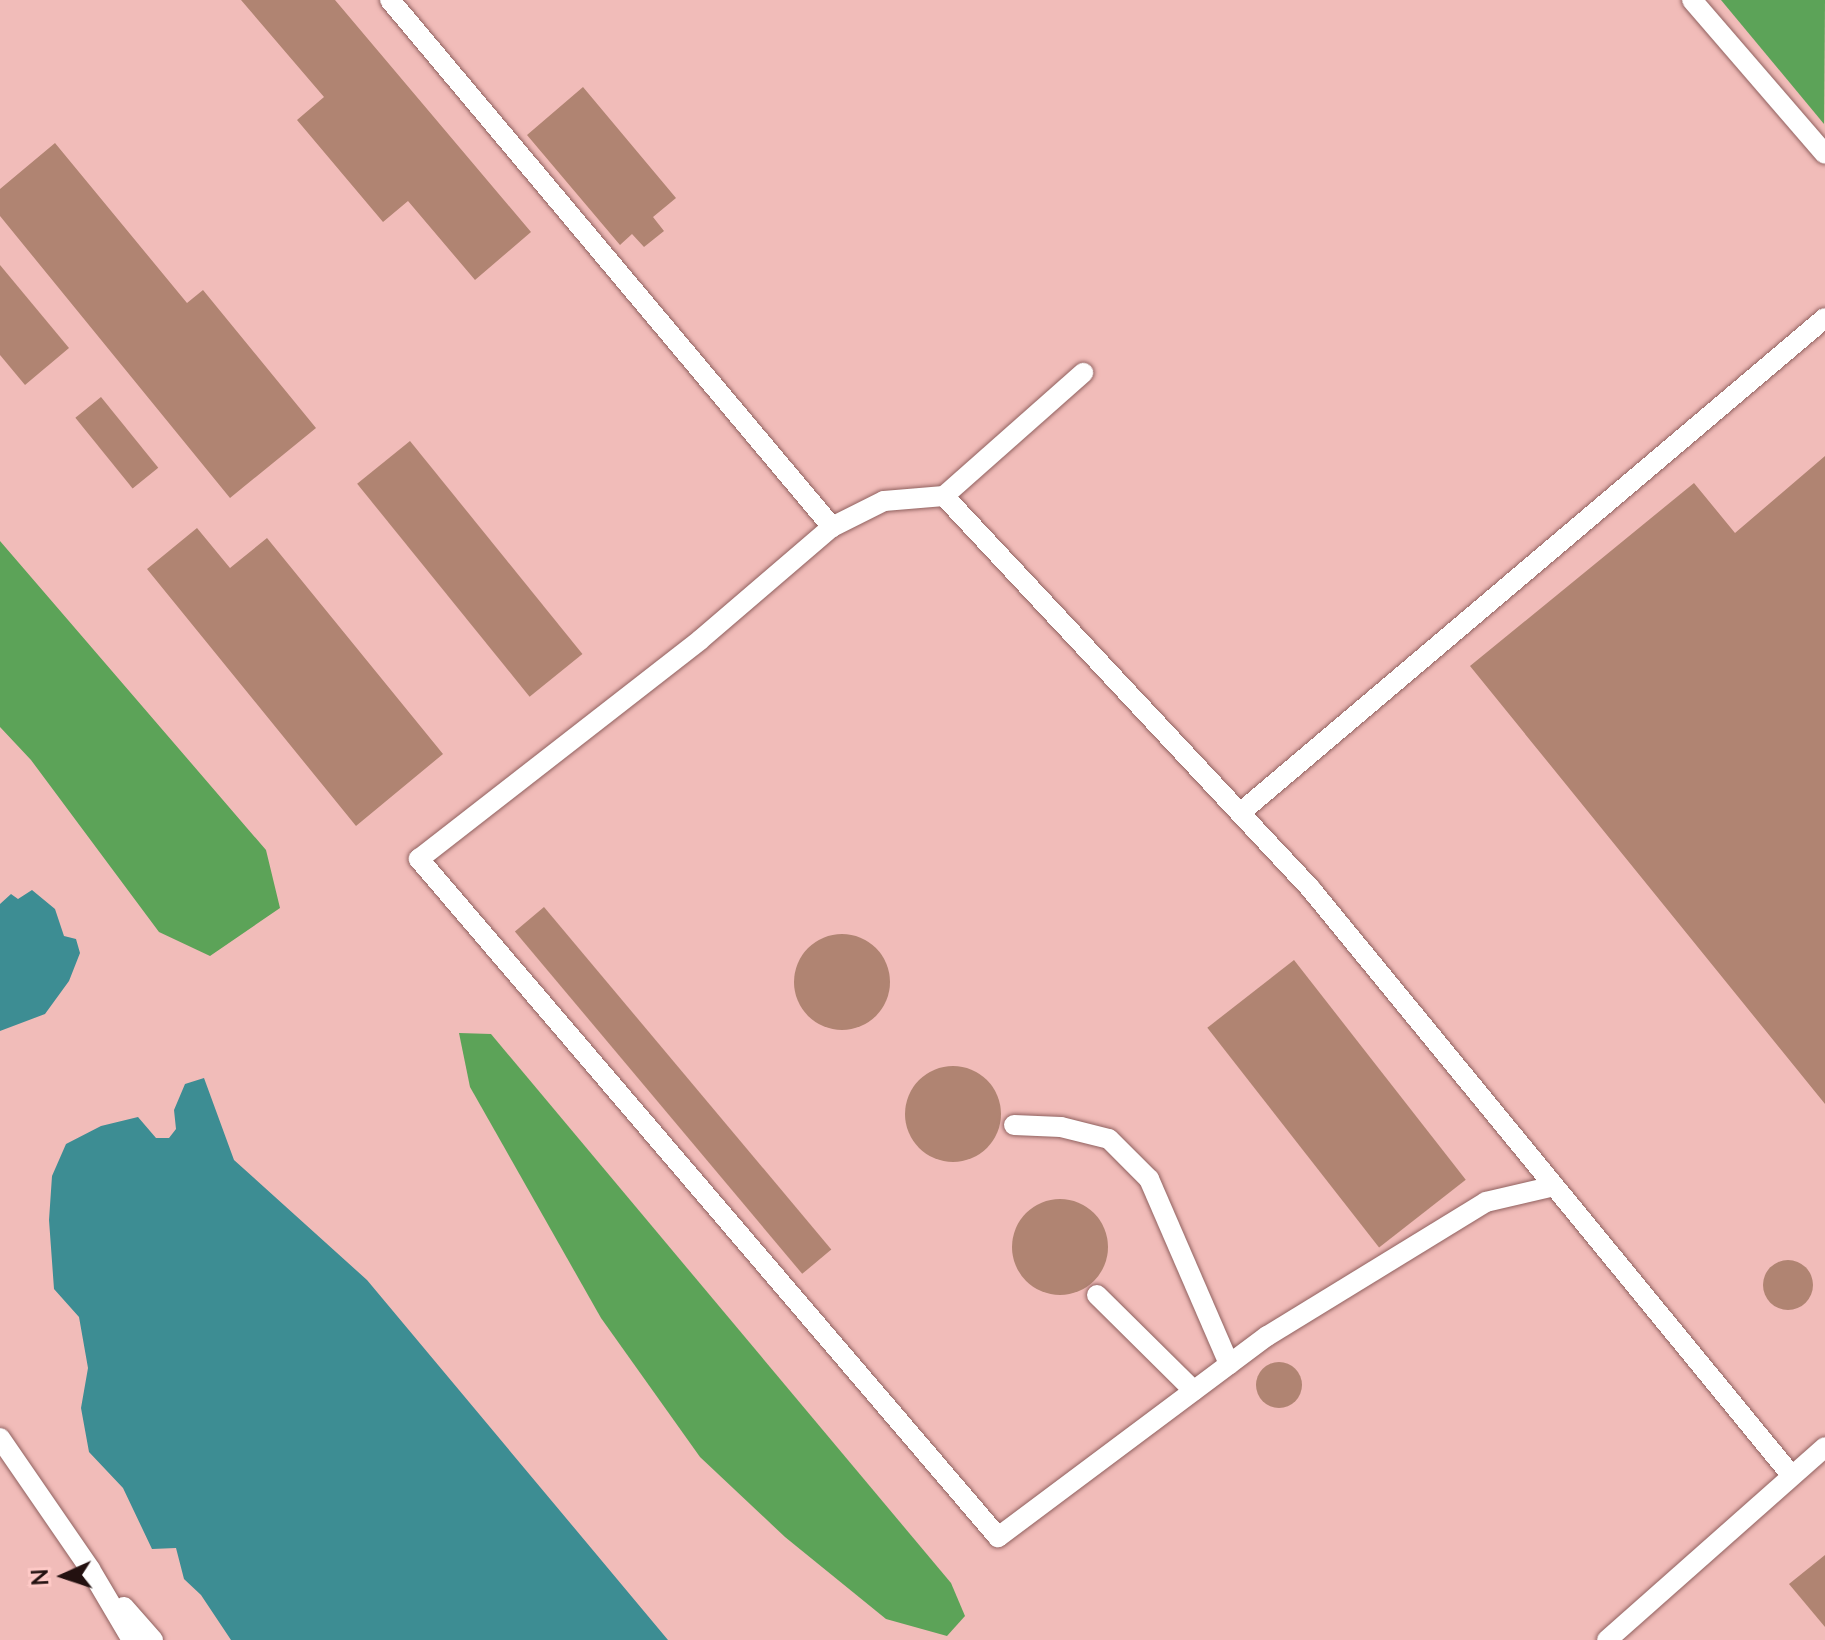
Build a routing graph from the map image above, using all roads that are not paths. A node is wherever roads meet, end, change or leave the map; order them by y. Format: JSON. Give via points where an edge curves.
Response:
{"nodes":[{"id":1,"x":390,"y":0,"type":"edge"},
{"id":2,"x":1692,"y":0,"type":"edge"},
{"id":3,"x":1825,"y":154,"type":"edge"},
{"id":4,"x":1825,"y":318,"type":"edge"},
{"id":5,"x":1083,"y":373,"type":"dead end"},
{"id":6,"x":944,"y":496,"type":"junction"},
{"id":7,"x":832,"y":527,"type":"junction"},
{"id":8,"x":1240,"y":813,"type":"junction"},
{"id":9,"x":1014,"y":1125,"type":"dead end"},
{"id":10,"x":1550,"y":1187,"type":"junction"},
{"id":11,"x":1097,"y":1295,"type":"dead end"},
{"id":12,"x":1229,"y":1364,"type":"junction"},
{"id":13,"x":1194,"y":1391,"type":"junction"},
{"id":14,"x":0,"y":1438,"type":"edge"},
{"id":15,"x":1825,"y":1447,"type":"edge"},
{"id":16,"x":1792,"y":1476,"type":"junction"},
{"id":17,"x":90,"y":1569,"type":"junction"},
{"id":18,"x":132,"y":1640,"type":"edge"},
{"id":19,"x":153,"y":1640,"type":"edge"},
{"id":20,"x":1607,"y":1640,"type":"edge"}],
"edges":[{"from":1,"to":7,"type":"lane"},
{"from":2,"to":3,"type":"lane"},
{"from":4,"to":8,"type":"lane"},
{"from":5,"to":6,"type":"lane"},
{"from":6,"to":7,"type":"lane","via":[[884,501]]},
{"from":6,"to":8,"type":"lane"},
{"from":7,"to":13,"type":"lane","via":[[700,640],[419,859],[998,1537]]},
{"from":8,"to":10,"type":"lane","via":[[1310,888]]},
{"from":9,"to":12,"type":"lane","via":[[1061,1127],[1109,1139],[1149,1179],[1172,1222]]},
{"from":10,"to":12,"type":"lane","via":[[1486,1202]]},
{"from":10,"to":16,"type":"lane"},
{"from":11,"to":13,"type":"lane"},
{"from":12,"to":13,"type":"lane"},
{"from":14,"to":17,"type":"lane"},
{"from":15,"to":16,"type":"lane"},
{"from":16,"to":20,"type":"lane"},
{"from":17,"to":18,"type":"lane"},
{"from":17,"to":19,"type":"lane"}]}
